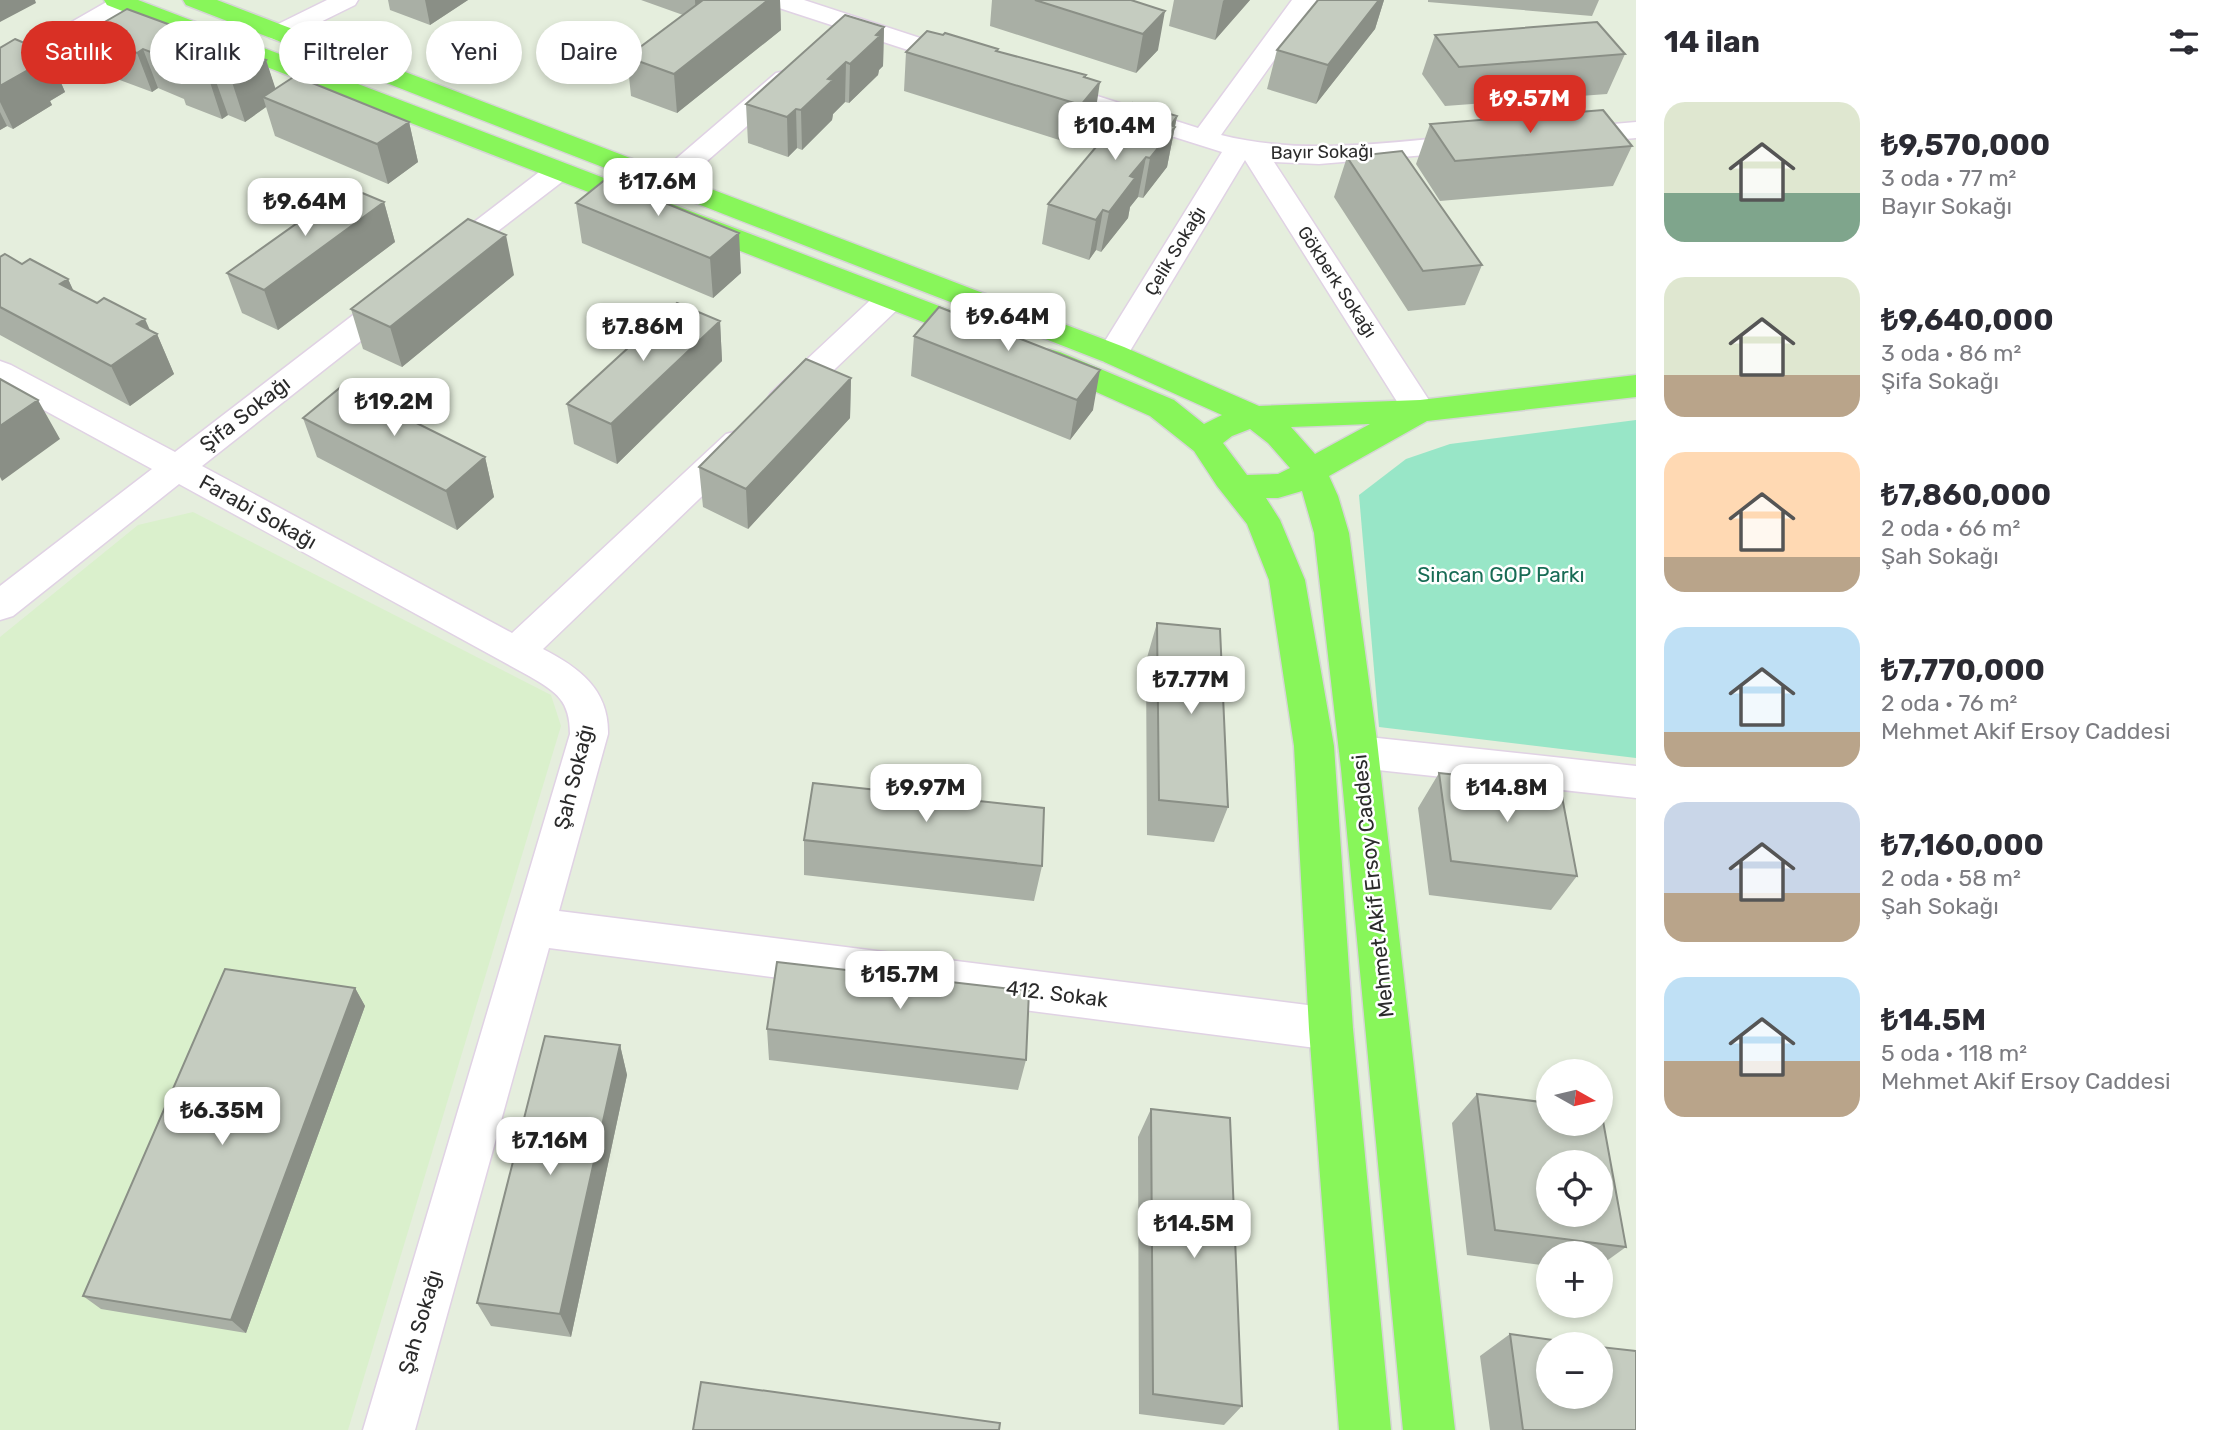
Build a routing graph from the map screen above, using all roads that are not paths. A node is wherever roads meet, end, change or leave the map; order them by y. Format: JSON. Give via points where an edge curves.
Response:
{"nodes":[{"id":1,"x":195,"y":0,"type":"edge"},
{"id":2,"x":346,"y":0,"type":"edge"},
{"id":3,"x":779,"y":0,"type":"edge"},
{"id":4,"x":1305,"y":0,"type":"edge"},
{"id":5,"x":120,"y":1,"type":"edge"},
{"id":6,"x":859,"y":15,"type":"junction"},
{"id":7,"x":303,"y":21,"type":"edge"},
{"id":8,"x":279,"y":33,"type":"edge"},
{"id":9,"x":829,"y":41,"type":"edge"},
{"id":10,"x":809,"y":58,"type":"edge"},
{"id":11,"x":981,"y":66,"type":"edge"},
{"id":12,"x":0,"y":74,"type":"edge"},
{"id":13,"x":1020,"y":79,"type":"edge"},
{"id":14,"x":411,"y":84,"type":"edge"},
{"id":15,"x":1636,"y":130,"type":"edge"},
{"id":16,"x":1539,"y":138,"type":"edge"},
{"id":17,"x":1204,"y":139,"type":"junction"},
{"id":18,"x":1498,"y":141,"type":"edge"},
{"id":19,"x":1246,"y":151,"type":"junction"},
{"id":20,"x":557,"y":172,"type":"junction"},
{"id":21,"x":666,"y":182,"type":"junction"},
{"id":22,"x":890,"y":299,"type":"junction"},
{"id":23,"x":1113,"y":354,"type":"junction"},
{"id":24,"x":0,"y":372,"type":"edge"},
{"id":25,"x":1636,"y":386,"type":"edge"},
{"id":26,"x":1420,"y":411,"type":"junction"},
{"id":27,"x":1255,"y":417,"type":"junction"},
{"id":28,"x":1206,"y":443,"type":"junction"},
{"id":29,"x":177,"y":468,"type":"junction"},
{"id":30,"x":1309,"y":474,"type":"junction"},
{"id":31,"x":1239,"y":486,"type":"junction"},
{"id":32,"x":0,"y":606,"type":"edge"},
{"id":33,"x":516,"y":652,"type":"junction"},
{"id":34,"x":1359,"y":752,"type":"junction"},
{"id":35,"x":1636,"y":782,"type":"edge"},
{"id":36,"x":534,"y":927,"type":"junction"},
{"id":37,"x":1331,"y":1028,"type":"junction"},
{"id":38,"x":389,"y":1430,"type":"edge"},
{"id":39,"x":1365,"y":1430,"type":"edge"},
{"id":40,"x":1429,"y":1430,"type":"edge"}],
"edges":[{"from":1,"to":8,"type":"main road","name":"Mehmet Akif Ersoy Caddesi"},
{"from":2,"to":7,"type":"street"},
{"from":3,"to":6,"type":"street"},
{"from":4,"to":17,"type":"street"},
{"from":5,"to":12,"type":"street"},
{"from":5,"to":20,"type":"main road"},
{"from":6,"to":9,"type":"street"},
{"from":6,"to":11,"type":"street"},
{"from":10,"to":21,"type":"street"},
{"from":13,"to":17,"type":"street","name":"Bayır Sokağı"},
{"from":14,"to":21,"type":"main road","name":"Mehmet Akif Ersoy Caddesi"},
{"from":15,"to":16,"type":"street"},
{"from":17,"to":19,"type":"street","name":"Bayır Sokağı"},
{"from":18,"to":19,"type":"street","name":"Bayır Sokağı","via":[[1319,156]]},
{"from":19,"to":23,"type":"street","name":"Çelik Sokağı"},
{"from":19,"to":26,"type":"street","name":"Gökberk Sokağı"},
{"from":20,"to":22,"type":"main road"},
{"from":20,"to":29,"type":"street","name":"Şifa Sokağı"},
{"from":21,"to":23,"type":"main road","name":"Mehmet Akif Ersoy Caddesi"},
{"from":22,"to":28,"type":"main road","via":[[1099,379],[1162,408]]},
{"from":22,"to":33,"type":"street"},
{"from":23,"to":27,"type":"main road","name":"Mehmet Akif Ersoy Caddesi"},
{"from":24,"to":29,"type":"street","name":"Farabi Sokağı"},
{"from":25,"to":26,"type":"main road"},
{"from":26,"to":27,"type":"main road"},
{"from":26,"to":30,"type":"main road"},
{"from":27,"to":28,"type":"main road","via":[[1227,425]]},
{"from":27,"to":30,"type":"main road","name":"Mehmet Akif Ersoy Caddesi","via":[[1293,445]]},
{"from":28,"to":31,"type":"main road"},
{"from":29,"to":32,"type":"street","name":"Şifa Sokağı"},
{"from":29,"to":33,"type":"street","name":"Farabi Sokağı"},
{"from":30,"to":31,"type":"main road","via":[[1278,486]]},
{"from":30,"to":34,"type":"main road","name":"Mehmet Akif Ersoy Caddesi","via":[[1331,532]]},
{"from":31,"to":37,"type":"main road","via":[[1263,520],[1287,580],[1314,746]]},
{"from":33,"to":36,"type":"street","name":"Şah Sokağı","via":[[576,687],[590,721]]},
{"from":34,"to":35,"type":"street"},
{"from":34,"to":40,"type":"main road","name":"Mehmet Akif Ersoy Caddesi"},
{"from":36,"to":37,"type":"street","name":"412. Sokak"},
{"from":36,"to":38,"type":"street","name":"Şah Sokağı"},
{"from":37,"to":39,"type":"main road"}]}
